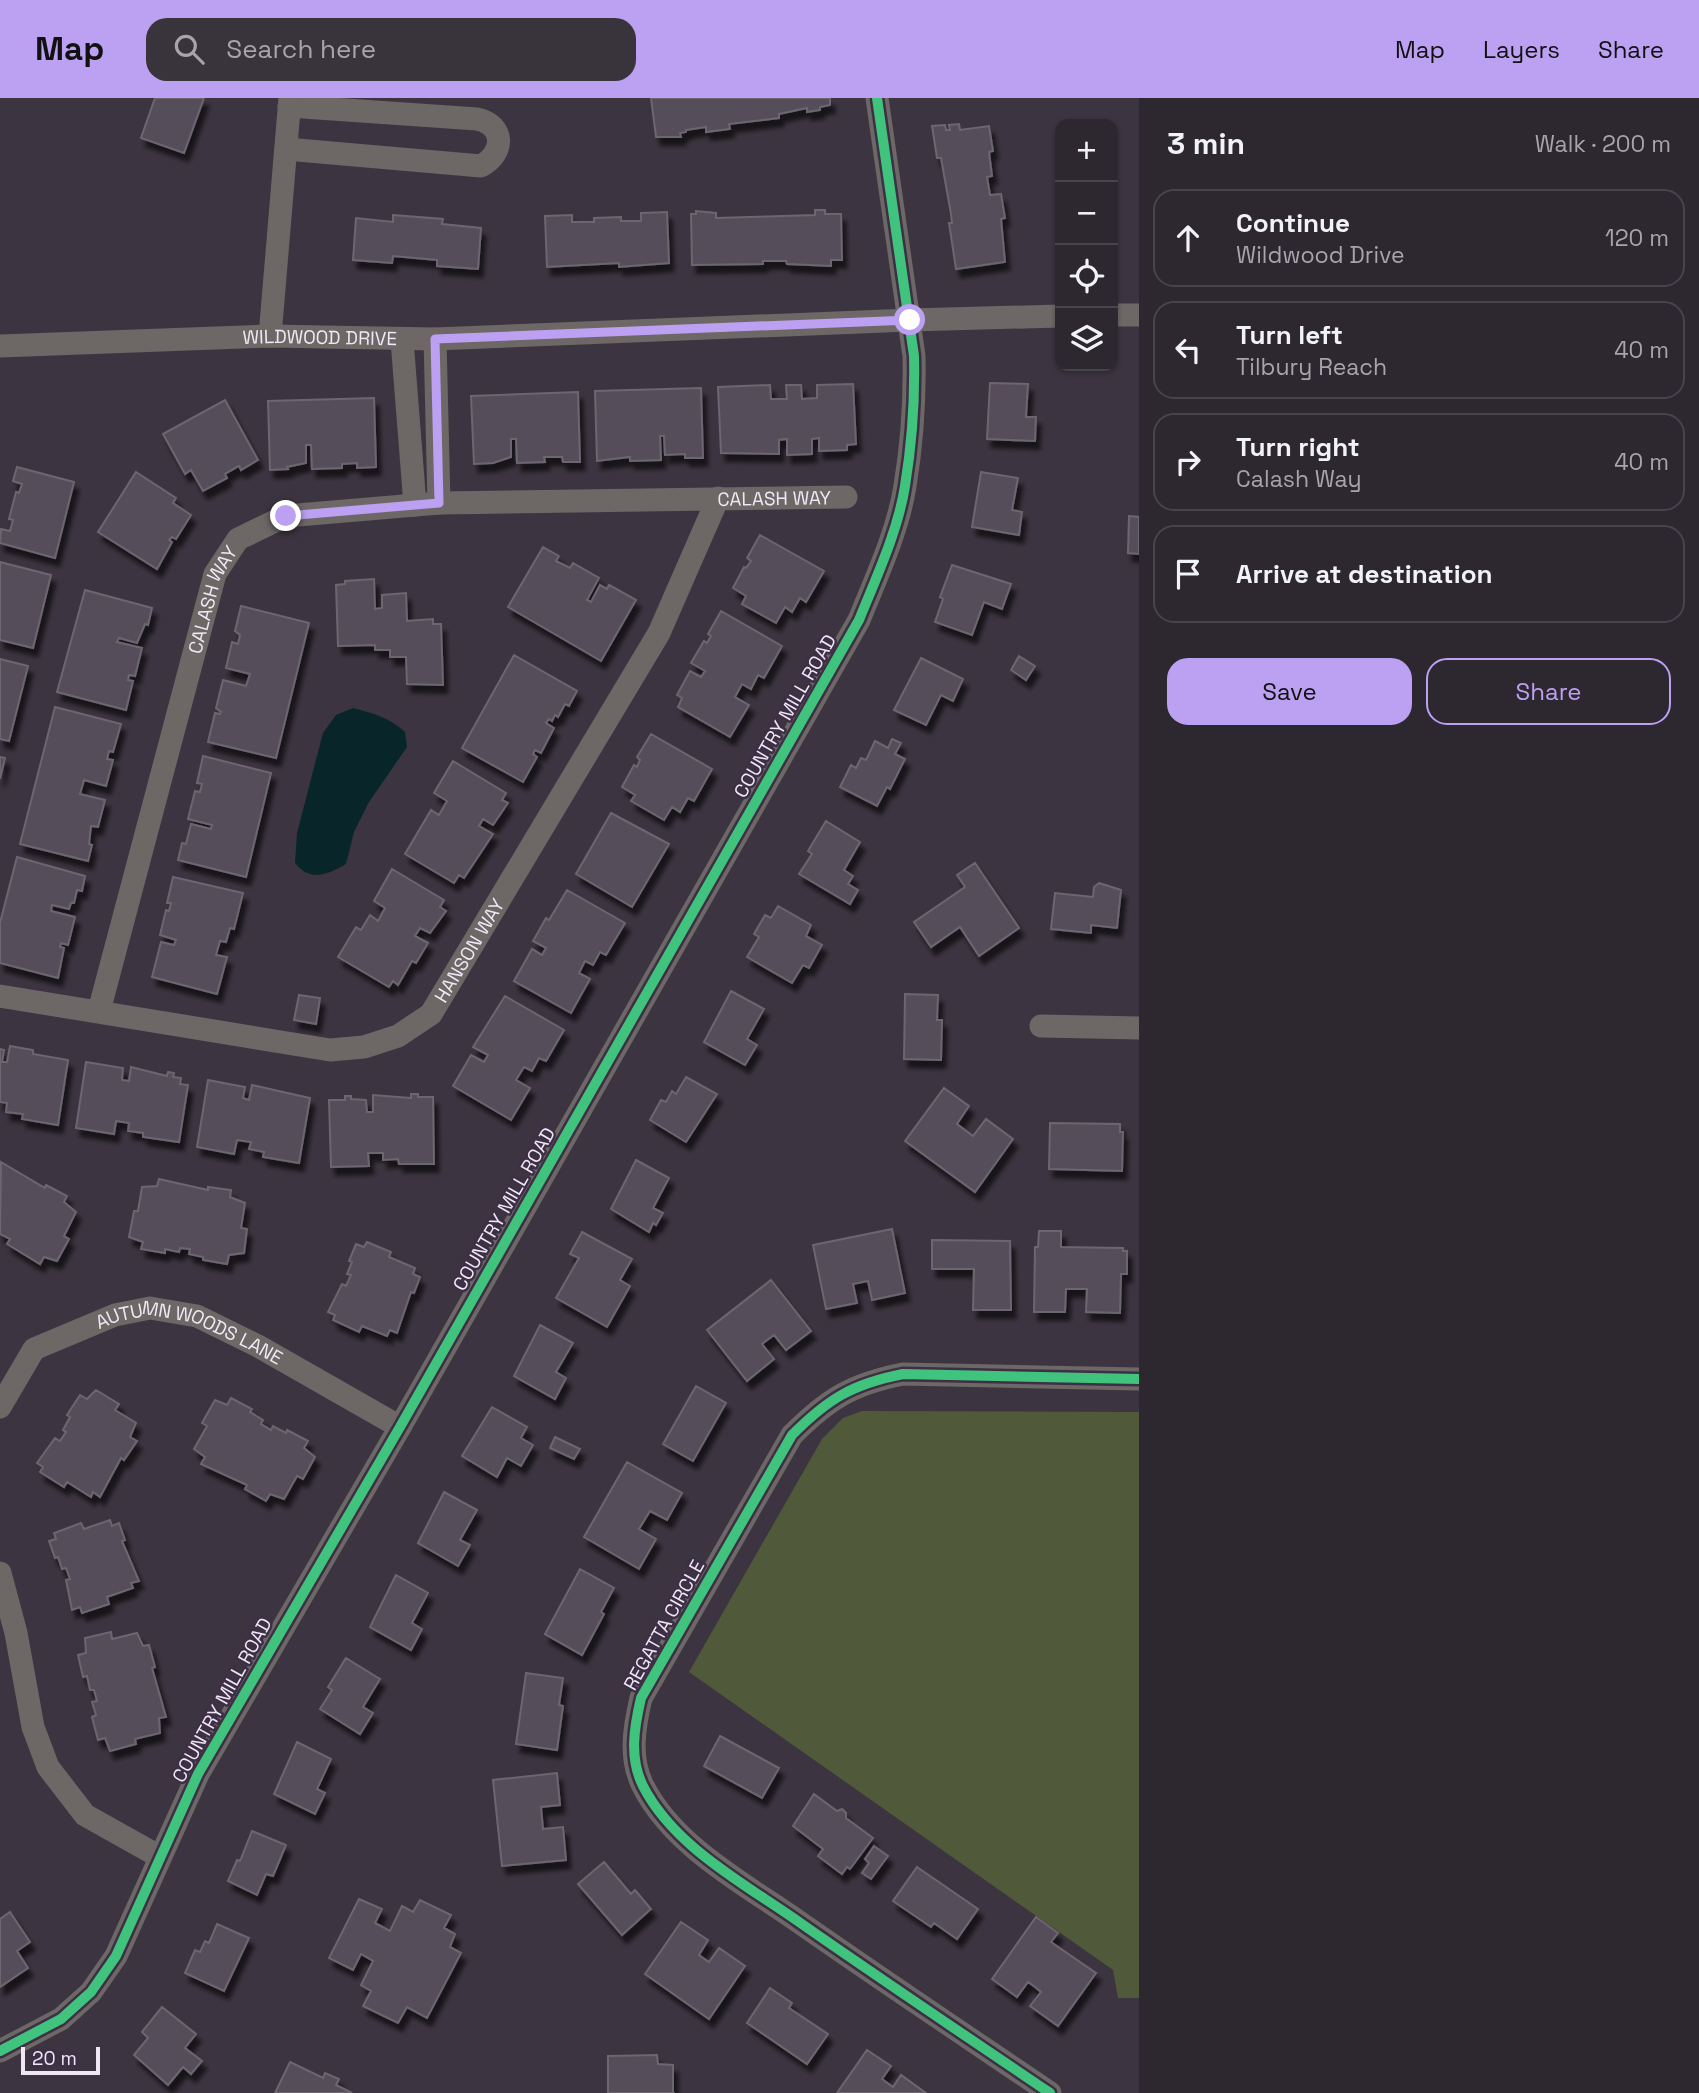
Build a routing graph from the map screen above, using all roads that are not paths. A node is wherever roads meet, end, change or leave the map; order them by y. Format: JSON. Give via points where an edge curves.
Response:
{"nodes":[{"id":1,"x":877,"y":98,"type":"edge"},
{"id":2,"x":290,"y":102,"type":"edge"},
{"id":3,"x":286,"y":149,"type":"junction"},
{"id":4,"x":1118,"y":315,"type":"edge"},
{"id":5,"x":1139,"y":315,"type":"edge"},
{"id":6,"x":1055,"y":316,"type":"edge"},
{"id":7,"x":910,"y":320,"type":"junction"},
{"id":8,"x":270,"y":337,"type":"junction"},
{"id":9,"x":435,"y":339,"type":"junction"},
{"id":10,"x":402,"y":340,"type":"junction"},
{"id":11,"x":0,"y":346,"type":"edge"},
{"id":12,"x":846,"y":497,"type":"dead end"},
{"id":13,"x":719,"y":498,"type":"junction"},
{"id":14,"x":439,"y":503,"type":"junction"},
{"id":15,"x":415,"y":505,"type":"junction"},
{"id":16,"x":0,"y":996,"type":"edge"},
{"id":17,"x":99,"y":1011,"type":"junction"},
{"id":18,"x":1041,"y":1026,"type":"dead end"},
{"id":19,"x":1139,"y":1028,"type":"edge"},
{"id":20,"x":1139,"y":1379,"type":"edge"},
{"id":21,"x":0,"y":1408,"type":"edge"},
{"id":22,"x":400,"y":1427,"type":"junction"},
{"id":23,"x":0,"y":1573,"type":"edge"},
{"id":24,"x":160,"y":1857,"type":"junction"},
{"id":25,"x":0,"y":2051,"type":"edge"},
{"id":26,"x":1050,"y":2093,"type":"edge"}],
"edges":[{"from":1,"to":7,"type":"street","name":"COUNTRY MILL ROAD"},
{"from":2,"to":3,"type":"street"},
{"from":2,"to":3,"type":"street","via":[[477,119],[496,130],[499,141],[497,153],[481,166]]},
{"from":3,"to":8,"type":"street"},
{"from":4,"to":5,"type":"street"},
{"from":6,"to":7,"type":"street","name":"WILDWOOD DRIVE"},
{"from":7,"to":9,"type":"street","name":"WILDWOOD DRIVE"},
{"from":7,"to":22,"type":"street","name":"COUNTRY MILL ROAD","via":[[915,398],[905,488],[859,620]]},
{"from":8,"to":10,"type":"street","name":"WILDWOOD DRIVE"},
{"from":8,"to":11,"type":"street","name":"WILDWOOD DRIVE"},
{"from":9,"to":10,"type":"street","name":"WILDWOOD DRIVE"},
{"from":9,"to":14,"type":"street"},
{"from":10,"to":15,"type":"street"},
{"from":12,"to":13,"type":"street","name":"CALASH WAY"},
{"from":13,"to":14,"type":"street","name":"CALASH WAY"},
{"from":13,"to":17,"type":"street","name":"HANSON WAY","via":[[659,634],[431,1014],[398,1036],[364,1047],[330,1050]]},
{"from":14,"to":15,"type":"street","name":"CALASH WAY"},
{"from":15,"to":17,"type":"street","name":"CALASH WAY","via":[[286,516],[239,539],[215,574]]},
{"from":16,"to":17,"type":"street","name":"HANSON WAY"},
{"from":18,"to":19,"type":"street"},
{"from":20,"to":26,"type":"street","name":"REGATTA CIRCLE","via":[[903,1374],[873,1380],[819,1408],[792,1435],[641,1698],[635,1726],[634,1757],[643,1786],[695,1849]]},
{"from":21,"to":22,"type":"street","name":"AUTUMN WOODS LANE","via":[[34,1349],[115,1315],[150,1308],[197,1317],[234,1334]]},
{"from":22,"to":24,"type":"street","name":"COUNTRY MILL ROAD","via":[[205,1762]]},
{"from":23,"to":24,"type":"street","via":[[33,1727],[48,1767],[85,1815]]},
{"from":24,"to":25,"type":"street","name":"COUNTRY MILL ROAD","via":[[116,1956],[91,1992],[61,2019]]}]}
